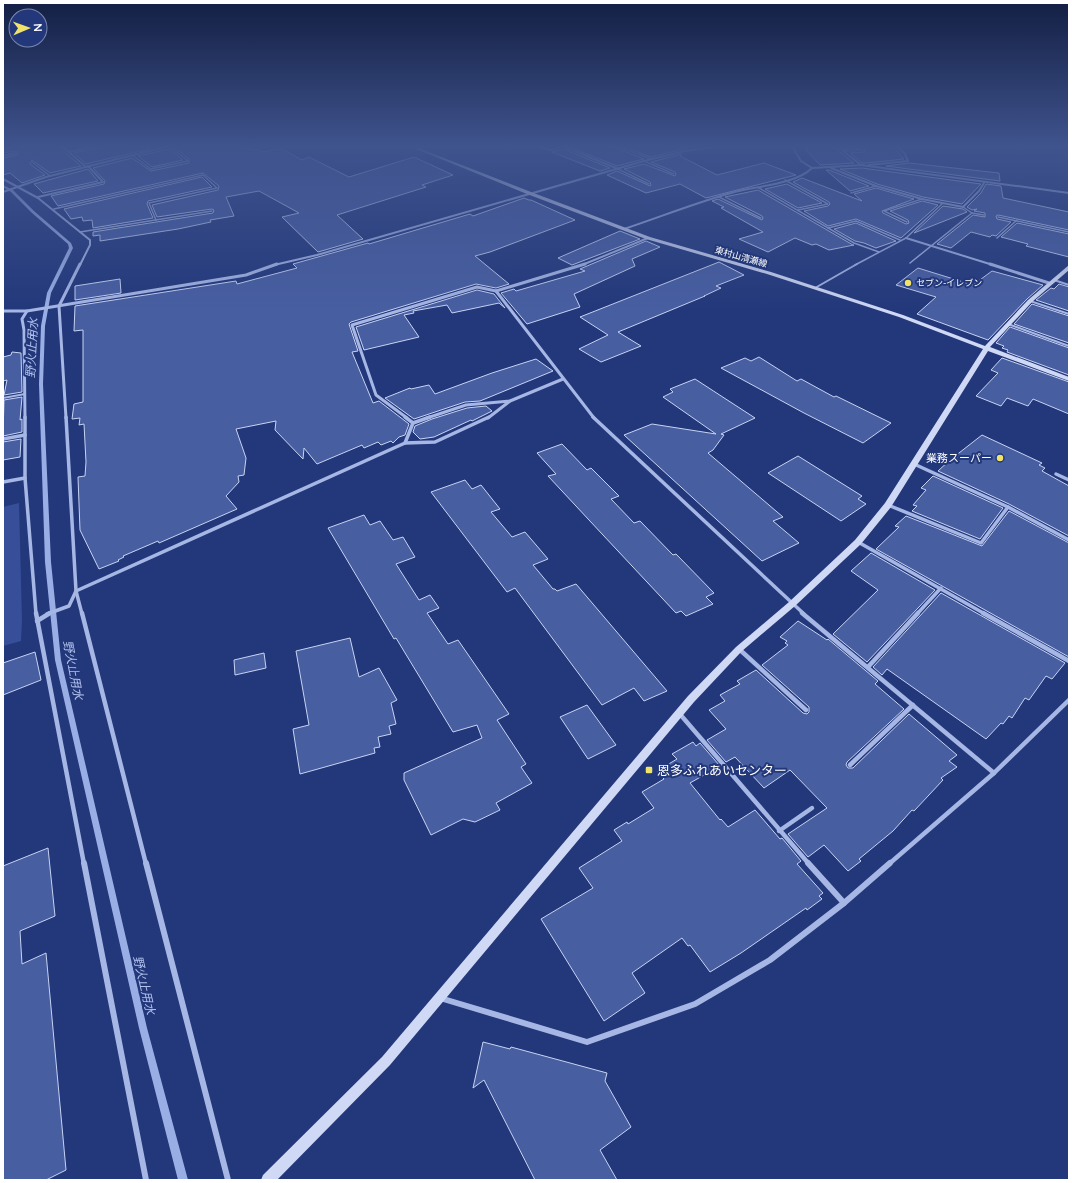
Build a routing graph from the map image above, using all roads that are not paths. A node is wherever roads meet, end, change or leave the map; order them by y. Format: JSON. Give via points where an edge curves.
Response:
{"nodes":[{"id":1,"x":44,"y":201,"type":"edge"},
{"id":2,"x":88,"y":201,"type":"edge"},
{"id":3,"x":157,"y":201,"type":"edge"},
{"id":4,"x":501,"y":201,"type":"edge"},
{"id":5,"x":551,"y":201,"type":"edge"},
{"id":6,"x":707,"y":201,"type":"edge"},
{"id":7,"x":727,"y":201,"type":"edge"},
{"id":8,"x":782,"y":201,"type":"edge"},
{"id":9,"x":823,"y":201,"type":"edge"},
{"id":10,"x":915,"y":201,"type":"edge"},
{"id":11,"x":934,"y":201,"type":"edge"},
{"id":12,"x":969,"y":201,"type":"edge"},
{"id":13,"x":943,"y":203,"type":"junction"},
{"id":14,"x":963,"y":207,"type":"junction"},
{"id":15,"x":54,"y":209,"type":"junction"},
{"id":16,"x":798,"y":210,"type":"junction"},
{"id":17,"x":212,"y":211,"type":"dead end"},
{"id":18,"x":972,"y":213,"type":"junction"},
{"id":19,"x":984,"y":215,"type":"dead end"},
{"id":20,"x":998,"y":216,"type":"dead end"},
{"id":21,"x":761,"y":218,"type":"dead end"},
{"id":22,"x":156,"y":220,"type":"junction"},
{"id":23,"x":1017,"y":220,"type":"junction"},
{"id":24,"x":907,"y":222,"type":"dead end"},
{"id":25,"x":828,"y":228,"type":"junction"},
{"id":26,"x":624,"y":229,"type":"junction"},
{"id":27,"x":80,"y":232,"type":"junction"},
{"id":28,"x":1069,"y":232,"type":"edge"},
{"id":29,"x":648,"y":238,"type":"junction"},
{"id":30,"x":906,"y":238,"type":"junction"},
{"id":31,"x":997,"y":238,"type":"dead end"},
{"id":32,"x":900,"y":240,"type":"junction"},
{"id":33,"x":930,"y":246,"type":"junction"},
{"id":34,"x":879,"y":252,"type":"junction"},
{"id":35,"x":910,"y":263,"type":"dead end"},
{"id":36,"x":1069,"y":267,"type":"edge"},
{"id":37,"x":1051,"y":281,"type":"junction"},
{"id":38,"x":1069,"y":285,"type":"edge"},
{"id":39,"x":815,"y":288,"type":"junction"},
{"id":40,"x":496,"y":291,"type":"junction"},
{"id":41,"x":1030,"y":300,"type":"junction"},
{"id":42,"x":59,"y":306,"type":"junction"},
{"id":43,"x":3,"y":311,"type":"edge"},
{"id":44,"x":28,"y":311,"type":"junction"},
{"id":45,"x":1069,"y":314,"type":"edge"},
{"id":46,"x":1008,"y":324,"type":"junction"},
{"id":47,"x":1069,"y":346,"type":"edge"},
{"id":48,"x":987,"y":347,"type":"junction"},
{"id":49,"x":562,"y":379,"type":"junction"},
{"id":50,"x":1069,"y":379,"type":"edge"},
{"id":51,"x":25,"y":394,"type":"junction"},
{"id":52,"x":3,"y":398,"type":"edge"},
{"id":53,"x":510,"y":401,"type":"junction"},
{"id":54,"x":413,"y":423,"type":"junction"},
{"id":55,"x":26,"y":435,"type":"junction"},
{"id":56,"x":3,"y":439,"type":"edge"},
{"id":57,"x":404,"y":443,"type":"junction"},
{"id":58,"x":914,"y":464,"type":"junction"},
{"id":59,"x":1056,"y":474,"type":"dead end"},
{"id":60,"x":26,"y":478,"type":"junction"},
{"id":61,"x":1069,"y":480,"type":"edge"},
{"id":62,"x":3,"y":482,"type":"edge"},
{"id":63,"x":888,"y":506,"type":"junction"},
{"id":64,"x":1008,"y":507,"type":"junction"},
{"id":65,"x":1069,"y":540,"type":"edge"},
{"id":66,"x":858,"y":542,"type":"junction"},
{"id":67,"x":941,"y":588,"type":"junction"},
{"id":68,"x":76,"y":591,"type":"junction"},
{"id":69,"x":792,"y":604,"type":"junction"},
{"id":70,"x":37,"y":621,"type":"junction"},
{"id":71,"x":739,"y":649,"type":"junction"},
{"id":72,"x":1069,"y":661,"type":"edge"},
{"id":73,"x":868,"y":667,"type":"junction"},
{"id":74,"x":1069,"y":700,"type":"edge"},
{"id":75,"x":913,"y":705,"type":"junction"},
{"id":76,"x":806,"y":710,"type":"dead end"},
{"id":77,"x":678,"y":713,"type":"junction"},
{"id":78,"x":850,"y":765,"type":"dead end"},
{"id":79,"x":994,"y":773,"type":"junction"},
{"id":80,"x":812,"y":808,"type":"dead end"},
{"id":81,"x":779,"y":831,"type":"junction"},
{"id":82,"x":844,"y":903,"type":"junction"},
{"id":83,"x":438,"y":998,"type":"junction"},
{"id":84,"x":146,"y":1180,"type":"edge"},
{"id":85,"x":228,"y":1180,"type":"edge"},
{"id":86,"x":268,"y":1180,"type":"edge"}],
"edges":[{"from":1,"to":15,"type":"street"},
{"from":2,"to":15,"type":"lane"},
{"from":3,"to":22,"type":"lane","via":[[149,203]]},
{"from":4,"to":42,"type":"street","via":[[246,275]]},
{"from":5,"to":26,"type":"street","name":"東村山清瀬線"},
{"from":6,"to":26,"type":"street"},
{"from":7,"to":21,"type":"lane"},
{"from":8,"to":16,"type":"lane"},
{"from":9,"to":16,"type":"lane","via":[[828,204]]},
{"from":10,"to":24,"type":"lane","via":[[884,211]]},
{"from":11,"to":13,"type":"street"},
{"from":12,"to":14,"type":"street"},
{"from":13,"to":14,"type":"street"},
{"from":13,"to":30,"type":"lane"},
{"from":14,"to":18,"type":"lane"},
{"from":15,"to":27,"type":"street"},
{"from":16,"to":25,"type":"lane"},
{"from":17,"to":22,"type":"lane"},
{"from":18,"to":19,"type":"lane"},
{"from":18,"to":33,"type":"lane"},
{"from":20,"to":23,"type":"lane"},
{"from":22,"to":27,"type":"lane"},
{"from":23,"to":28,"type":"lane"},
{"from":23,"to":31,"type":"lane"},
{"from":25,"to":32,"type":"lane","via":[[856,221]]},
{"from":25,"to":34,"type":"lane","via":[[854,243]]},
{"from":26,"to":29,"type":"street","name":"東村山清瀬線"},
{"from":27,"to":42,"type":"street","via":[[90,240],[90,245]]},
{"from":29,"to":39,"type":"street","name":"東村山清瀬線"},
{"from":29,"to":40,"type":"street","via":[[584,265]]},
{"from":30,"to":32,"type":"lane"},
{"from":30,"to":33,"type":"street"},
{"from":32,"to":34,"type":"lane"},
{"from":33,"to":35,"type":"lane"},
{"from":33,"to":37,"type":"street"},
{"from":34,"to":39,"type":"lane"},
{"from":36,"to":37,"type":"street"},
{"from":37,"to":38,"type":"lane"},
{"from":37,"to":41,"type":"street"},
{"from":39,"to":48,"type":"street","name":"東村山清瀬線"},
{"from":40,"to":49,"type":"street"},
{"from":40,"to":54,"type":"street","via":[[477,287],[352,325],[376,395]]},
{"from":41,"to":45,"type":"lane"},
{"from":41,"to":46,"type":"street"},
{"from":42,"to":44,"type":"street"},
{"from":42,"to":68,"type":"street"},
{"from":43,"to":44,"type":"street"},
{"from":44,"to":51,"type":"street","via":[[22,319]]},
{"from":46,"to":47,"type":"lane"},
{"from":46,"to":48,"type":"street"},
{"from":48,"to":50,"type":"street","name":"東村山清瀬線"},
{"from":48,"to":58,"type":"street"},
{"from":49,"to":53,"type":"street"},
{"from":49,"to":69,"type":"street","via":[[596,421]]},
{"from":51,"to":52,"type":"lane"},
{"from":51,"to":55,"type":"street"},
{"from":53,"to":54,"type":"street","via":[[466,405]]},
{"from":53,"to":57,"type":"street","via":[[486,420],[435,442]]},
{"from":54,"to":57,"type":"street"},
{"from":55,"to":56,"type":"street"},
{"from":55,"to":60,"type":"street"},
{"from":57,"to":68,"type":"street"},
{"from":58,"to":63,"type":"street"},
{"from":58,"to":64,"type":"street"},
{"from":59,"to":61,"type":"street"},
{"from":60,"to":62,"type":"street"},
{"from":60,"to":70,"type":"street"},
{"from":63,"to":64,"type":"street","via":[[981,543]]},
{"from":63,"to":66,"type":"street"},
{"from":64,"to":65,"type":"street"},
{"from":66,"to":67,"type":"street"},
{"from":66,"to":69,"type":"street"},
{"from":67,"to":72,"type":"street"},
{"from":67,"to":73,"type":"street"},
{"from":68,"to":70,"type":"street","via":[[69,606],[46,614]]},
{"from":68,"to":85,"type":"street"},
{"from":69,"to":71,"type":"street"},
{"from":69,"to":73,"type":"street"},
{"from":70,"to":84,"type":"street"},
{"from":71,"to":76,"type":"street"},
{"from":71,"to":77,"type":"street"},
{"from":73,"to":75,"type":"street"},
{"from":74,"to":79,"type":"street"},
{"from":75,"to":78,"type":"street"},
{"from":75,"to":79,"type":"street"},
{"from":77,"to":81,"type":"street"},
{"from":77,"to":83,"type":"street"},
{"from":79,"to":82,"type":"street"},
{"from":80,"to":81,"type":"street"},
{"from":81,"to":82,"type":"street"},
{"from":82,"to":83,"type":"street","via":[[770,960],[695,1004],[587,1042]]},
{"from":83,"to":86,"type":"street","via":[[386,1061]]}]}
